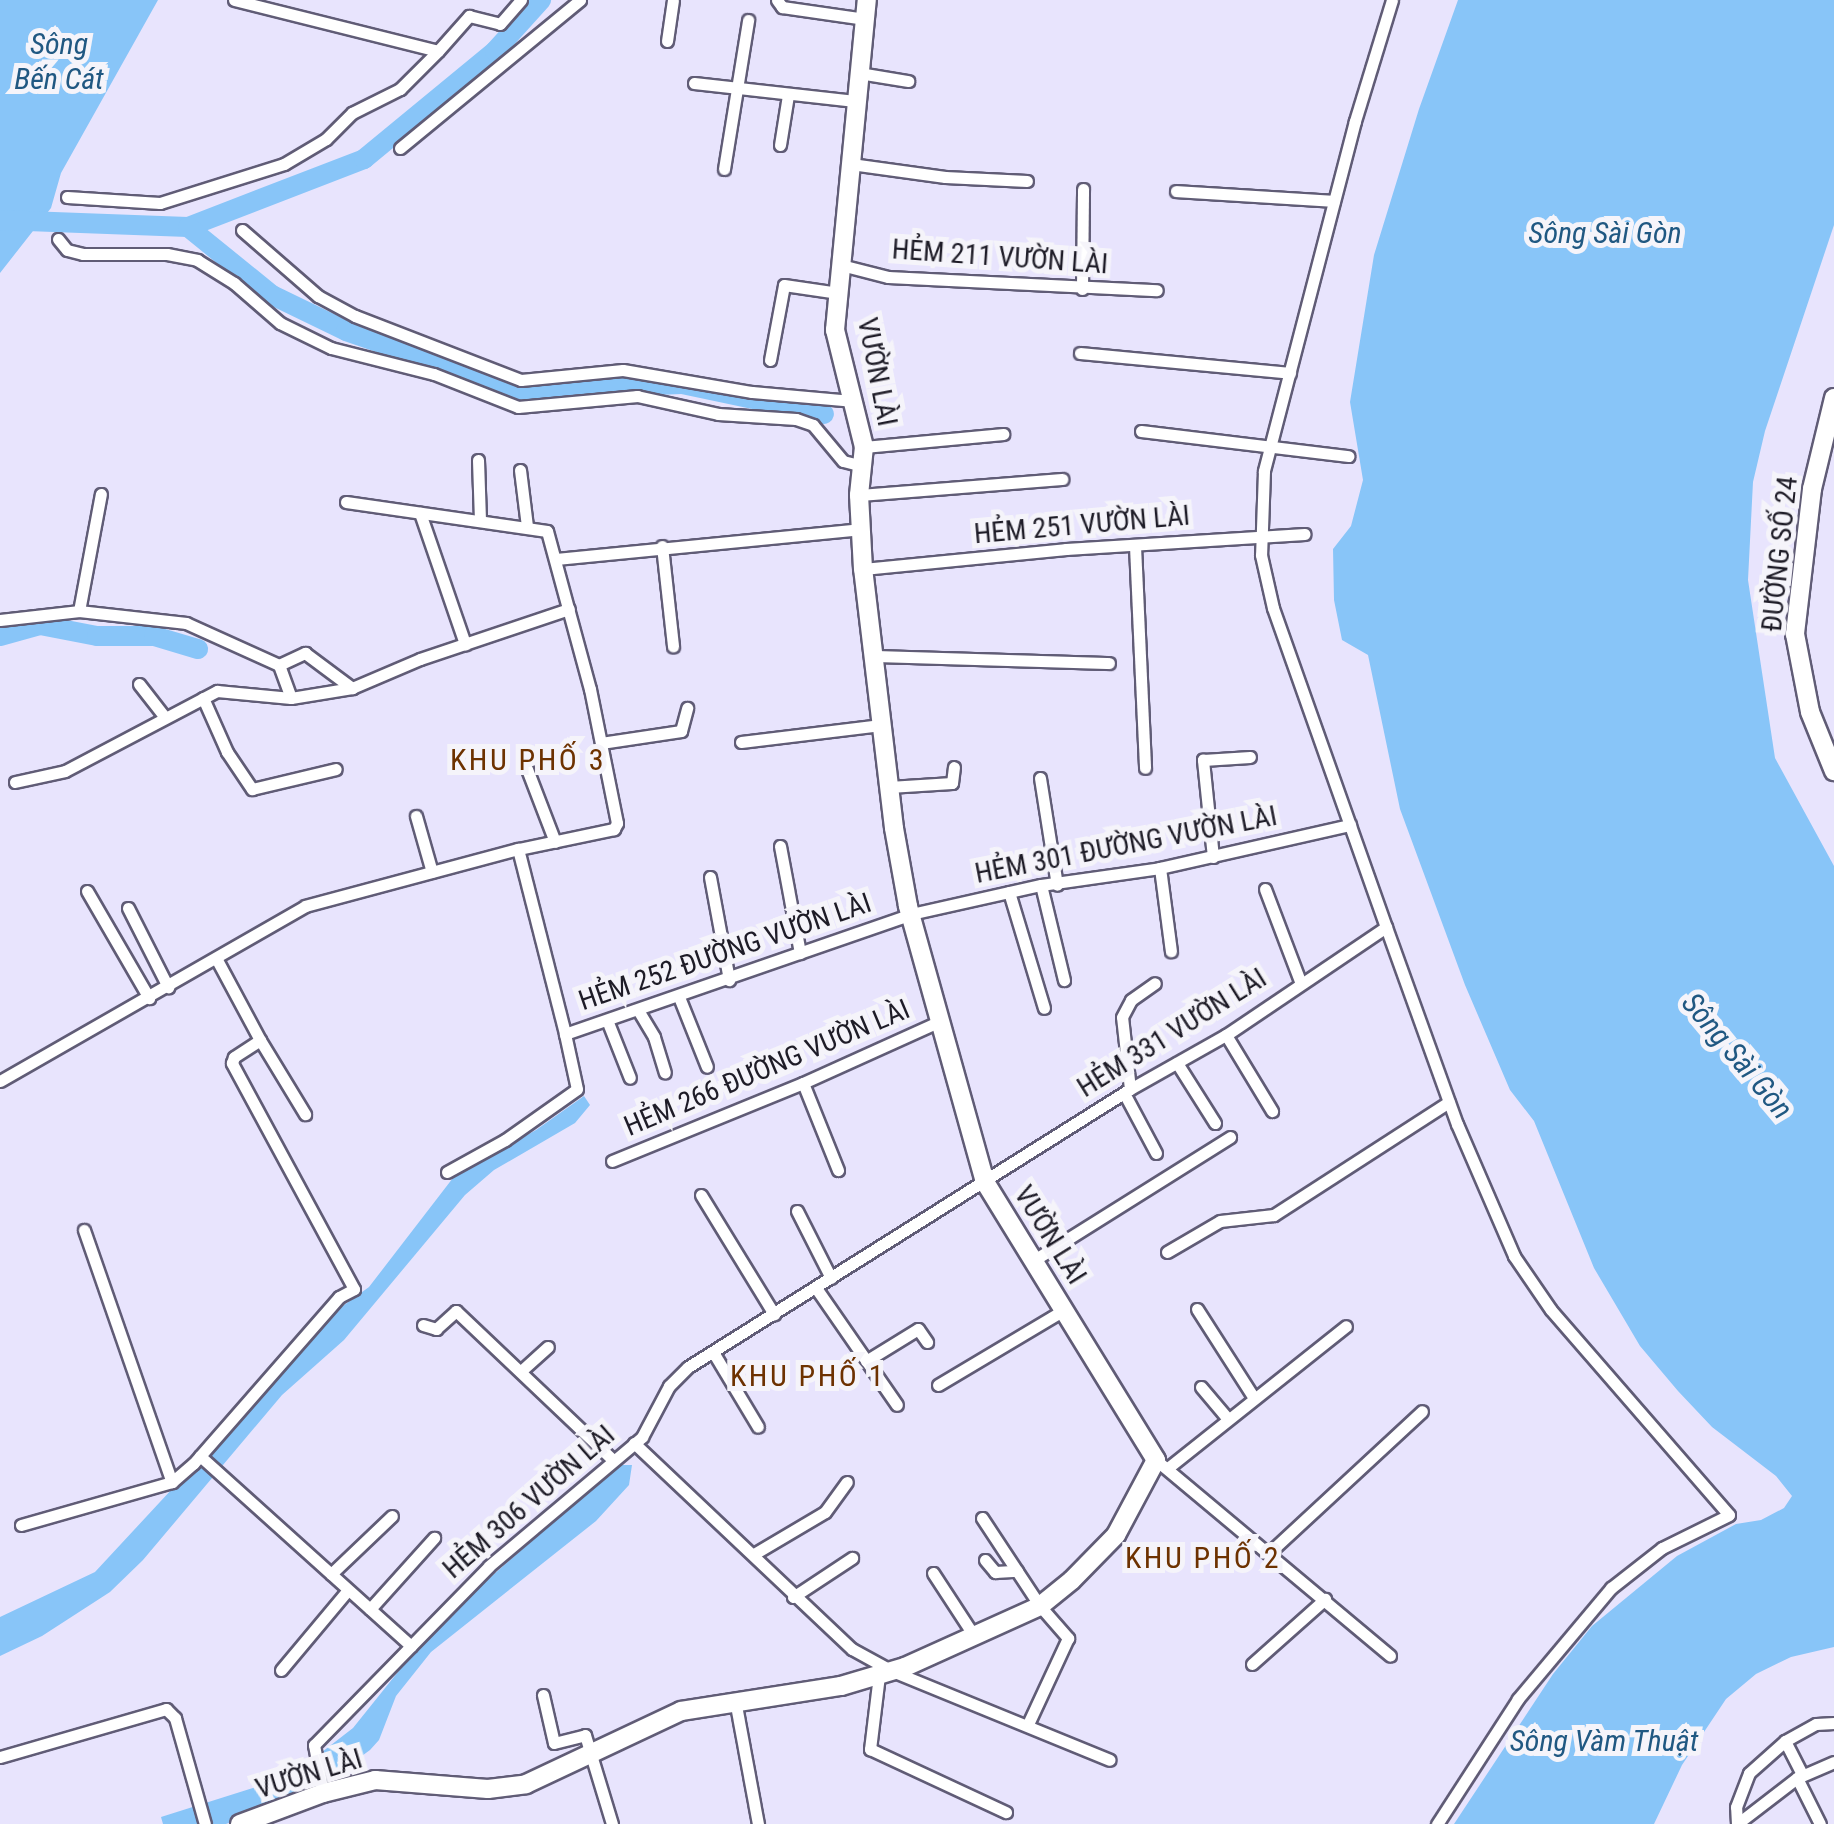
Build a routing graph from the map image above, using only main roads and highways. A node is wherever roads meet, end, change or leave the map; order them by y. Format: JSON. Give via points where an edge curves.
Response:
{"nodes":[{"id":1,"x":866,"y":10,"type":"edge"},
{"id":2,"x":1834,"y":398,"type":"edge"},
{"id":3,"x":1834,"y":771,"type":"edge"},
{"id":4,"x":278,"y":1817,"type":"edge"},
{"id":5,"x":240,"y":1824,"type":"edge"}],
"edges":[{"from":1,"to":4,"type":"main road","name":"VƯỜN LÀI","via":[[835,330],[864,457],[863,568],[911,914],[985,1182],[1162,1463],[1116,1535],[1040,1606],[885,1673],[681,1710],[545,1779],[504,1788],[388,1780],[323,1793]]},
{"from":2,"to":3,"type":"main road","name":"ĐƯỜNG SỐ 24","via":[[1807,516],[1796,634],[1810,712]]},
{"from":4,"to":5,"type":"main road","name":"VƯỜN LÀI"}]}
